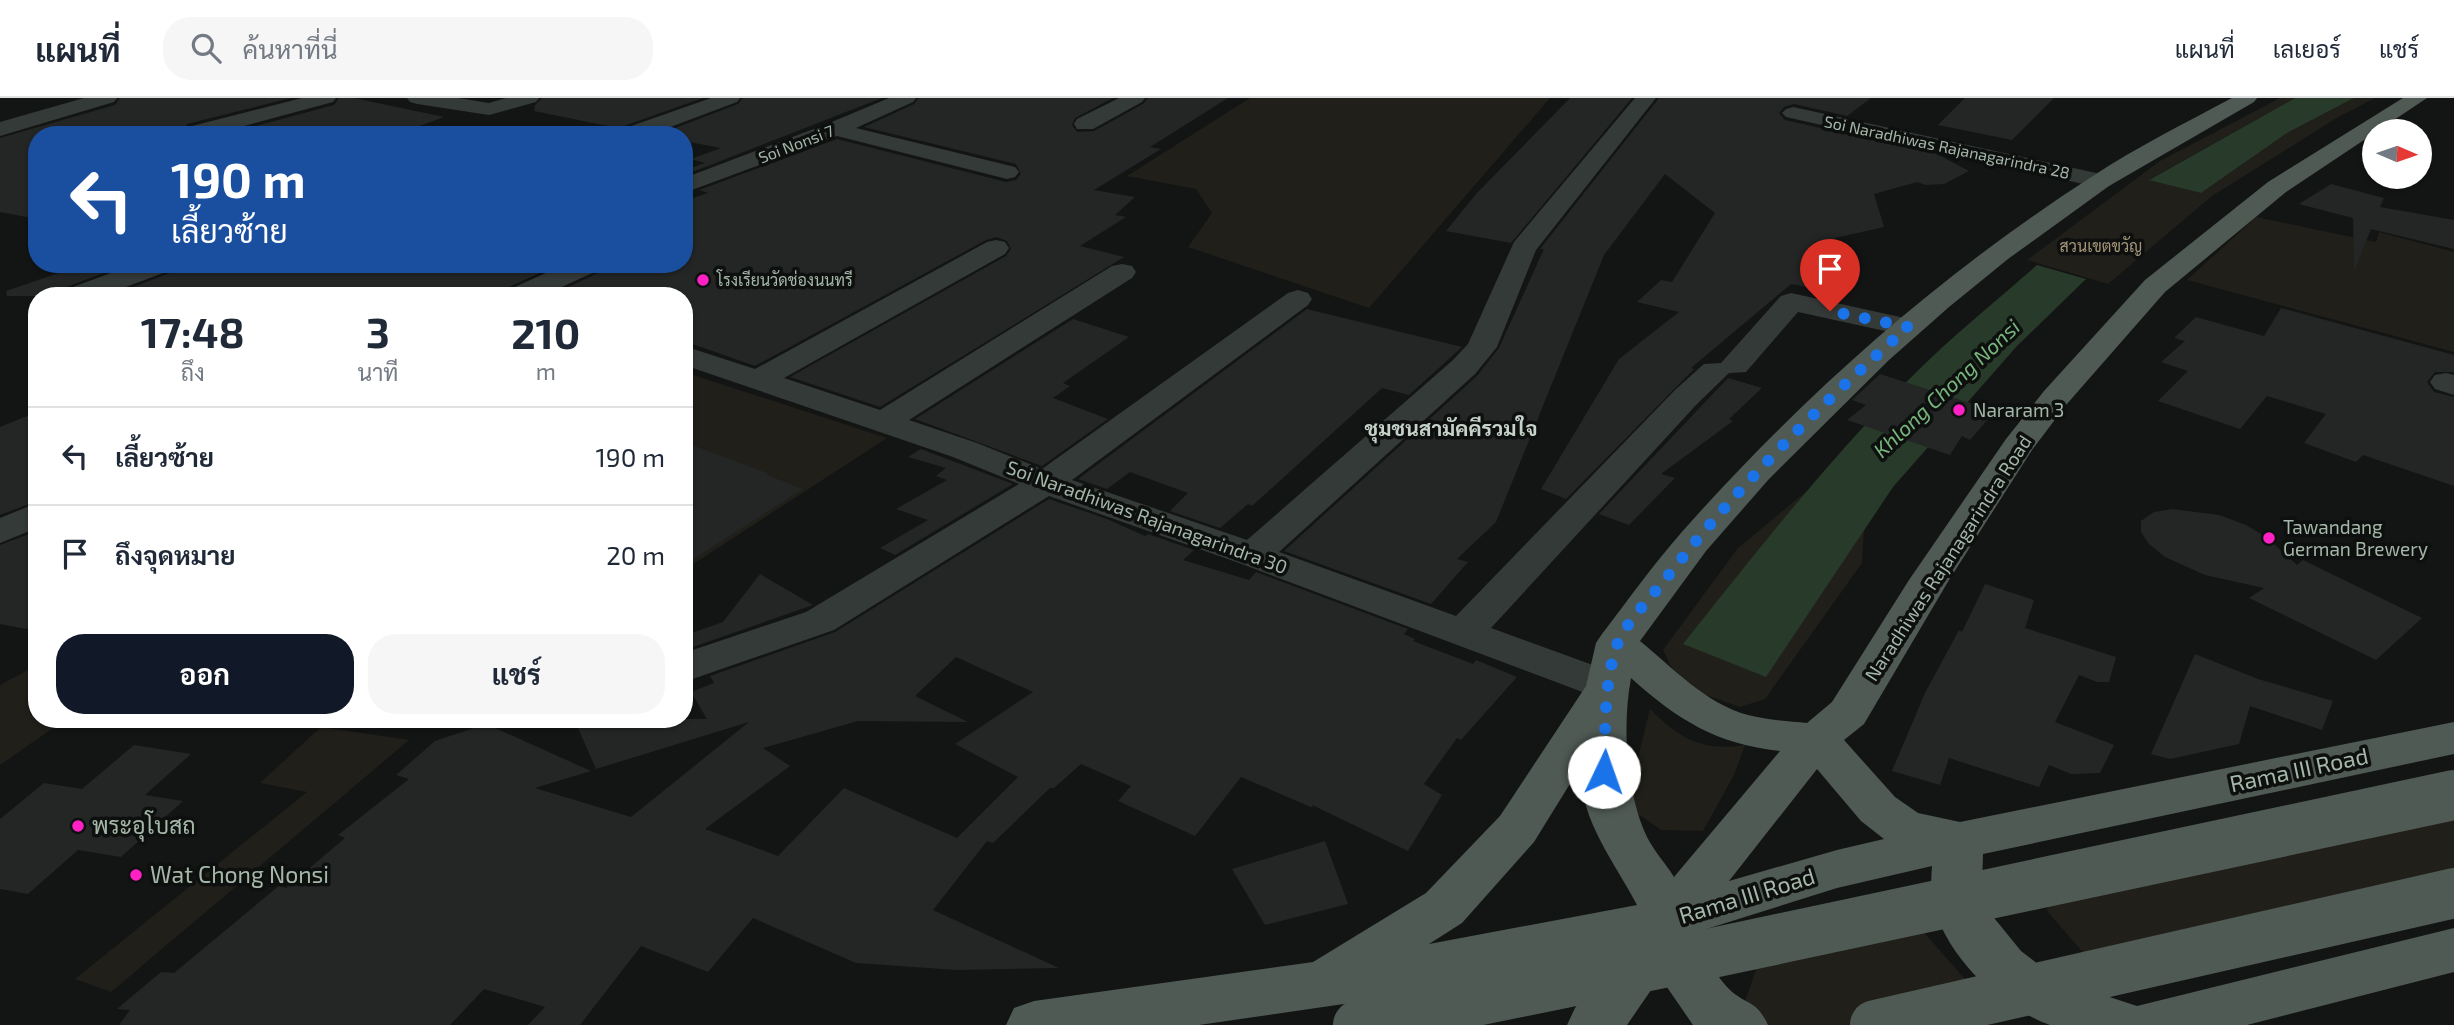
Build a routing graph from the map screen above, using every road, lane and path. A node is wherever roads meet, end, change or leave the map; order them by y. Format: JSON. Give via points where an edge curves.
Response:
{"nodes":[{"id":1,"x":40,"y":98,"type":"edge"},
{"id":2,"x":107,"y":98,"type":"edge"},
{"id":3,"x":326,"y":98,"type":"edge"},
{"id":4,"x":417,"y":98,"type":"edge"},
{"id":5,"x":529,"y":98,"type":"edge"},
{"id":6,"x":730,"y":98,"type":"edge"},
{"id":7,"x":906,"y":98,"type":"edge"},
{"id":8,"x":1135,"y":98,"type":"edge"},
{"id":9,"x":1646,"y":98,"type":"edge"},
{"id":10,"x":2248,"y":98,"type":"edge"},
{"id":11,"x":2417,"y":98,"type":"edge"},
{"id":12,"x":0,"y":110,"type":"edge"},
{"id":13,"x":1793,"y":113,"type":"dead end"},
{"id":14,"x":1085,"y":124,"type":"dead end"},
{"id":15,"x":219,"y":126,"type":"edge"},
{"id":16,"x":653,"y":126,"type":"edge"},
{"id":17,"x":0,"y":129,"type":"edge"},
{"id":18,"x":835,"y":129,"type":"junction"},
{"id":19,"x":1007,"y":172,"type":"dead end"},
{"id":20,"x":2101,"y":181,"type":"junction"},
{"id":21,"x":693,"y":183,"type":"edge"},
{"id":22,"x":996,"y":248,"type":"dead end"},
{"id":23,"x":1122,"y":272,"type":"dead end"},
{"id":24,"x":137,"y":273,"type":"edge"},
{"id":25,"x":569,"y":273,"type":"edge"},
{"id":26,"x":99,"y":287,"type":"edge"},
{"id":27,"x":538,"y":287,"type":"edge"},
{"id":28,"x":1298,"y":299,"type":"dead end"},
{"id":29,"x":1908,"y":327,"type":"junction"},
{"id":30,"x":693,"y":358,"type":"edge"},
{"id":31,"x":758,"y":380,"type":"junction"},
{"id":32,"x":881,"y":423,"type":"junction"},
{"id":33,"x":1046,"y":484,"type":"junction"},
{"id":34,"x":28,"y":518,"type":"edge"},
{"id":35,"x":0,"y":532,"type":"edge"},
{"id":36,"x":1252,"y":555,"type":"junction"},
{"id":37,"x":1464,"y":632,"type":"junction"},
{"id":38,"x":693,"y":664,"type":"edge"},
{"id":39,"x":1613,"y":664,"type":"junction"},
{"id":40,"x":2454,"y":738,"type":"edge"},
{"id":41,"x":1817,"y":739,"type":"junction"},
{"id":42,"x":2454,"y":794,"type":"edge"},
{"id":43,"x":1959,"y":841,"type":"junction"},
{"id":44,"x":2454,"y":892,"type":"edge"},
{"id":45,"x":1671,"y":919,"type":"junction"},
{"id":46,"x":2454,"y":950,"type":"edge"},
{"id":47,"x":1325,"y":982,"type":"junction"},
{"id":48,"x":1035,"y":1025,"type":"edge"},
{"id":49,"x":1358,"y":1025,"type":"edge"},
{"id":50,"x":1595,"y":1025,"type":"edge"},
{"id":51,"x":1740,"y":1025,"type":"edge"},
{"id":52,"x":1875,"y":1025,"type":"edge"},
{"id":53,"x":2122,"y":1025,"type":"edge"},
{"id":54,"x":2152,"y":1025,"type":"edge"}],
"edges":[{"from":1,"to":12,"type":"street"},
{"from":2,"to":17,"type":"street"},
{"from":3,"to":15,"type":"street"},
{"from":4,"to":5,"type":"street","via":[[481,109]]},
{"from":6,"to":16,"type":"street"},
{"from":7,"to":18,"type":"street","name":"Soi Nonsi 7"},
{"from":8,"to":14,"type":"street"},
{"from":9,"to":36,"type":"street","via":[[1523,248],[1482,347]]},
{"from":10,"to":20,"type":"main road"},
{"from":11,"to":41,"type":"main road","name":"Naradhiwas Rajanagarindra Road","via":[[2277,187],[2155,286],[2018,446],[1848,713]]},
{"from":13,"to":20,"type":"street","name":"Soi Naradhiwas Rajanagarindra 28"},
{"from":18,"to":19,"type":"street"},
{"from":18,"to":21,"type":"street","name":"Soi Nonsi 7"},
{"from":20,"to":29,"type":"main road","via":[[1999,253]]},
{"from":22,"to":31,"type":"street"},
{"from":23,"to":32,"type":"street"},
{"from":24,"to":26,"type":"street"},
{"from":25,"to":27,"type":"street"},
{"from":28,"to":33,"type":"street"},
{"from":29,"to":37,"type":"street","via":[[1791,302],[1725,368],[1686,397]]},
{"from":29,"to":39,"type":"main road","via":[[1811,417],[1693,543]]},
{"from":30,"to":31,"type":"street","name":"Soi Naradhiwas Rajanagarindra 30"},
{"from":31,"to":32,"type":"street","name":"Soi Naradhiwas Rajanagarindra 30"},
{"from":32,"to":33,"type":"street","name":"Soi Naradhiwas Rajanagarindra 30","via":[[965,450]]},
{"from":33,"to":36,"type":"street","name":"Soi Naradhiwas Rajanagarindra 30"},
{"from":33,"to":38,"type":"street","via":[[820,621]]},
{"from":34,"to":35,"type":"street"},
{"from":36,"to":37,"type":"street","name":"Soi Naradhiwas Rajanagarindra 30"},
{"from":37,"to":39,"type":"street","name":"Soi Naradhiwas Rajanagarindra 30"},
{"from":39,"to":41,"type":"main road","via":[[1730,726]]},
{"from":39,"to":45,"type":"main road","via":[[1604,772],[1613,813],[1628,848]]},
{"from":39,"to":47,"type":"main road","via":[[1517,829],[1444,908]]},
{"from":40,"to":43,"type":"main road","name":"Rama III Road"},
{"from":41,"to":43,"type":"main road","via":[[1878,809],[1904,828]]},
{"from":41,"to":45,"type":"main road","name":"Naradhiwas Rajanagarindra Road"},
{"from":42,"to":49,"type":"main road","name":"Rama III Road","bridge":true},
{"from":43,"to":45,"type":"main road","name":"Rama III Road","via":[[1837,869]]},
{"from":43,"to":53,"type":"main road","via":[[1957,896],[1962,915],[1979,941],[2040,996]]},
{"from":44,"to":52,"type":"main road","bridge":true},
{"from":45,"to":47,"type":"main road","name":"Rama III Road","via":[[1385,975]]},
{"from":45,"to":50,"type":"main road","name":"Naradhiwas Rajanagarindra Road"},
{"from":45,"to":51,"type":"main road","via":[[1684,972],[1711,1007]]},
{"from":46,"to":54,"type":"main road"},
{"from":47,"to":48,"type":"main road","name":"Rama III Road"}]}
